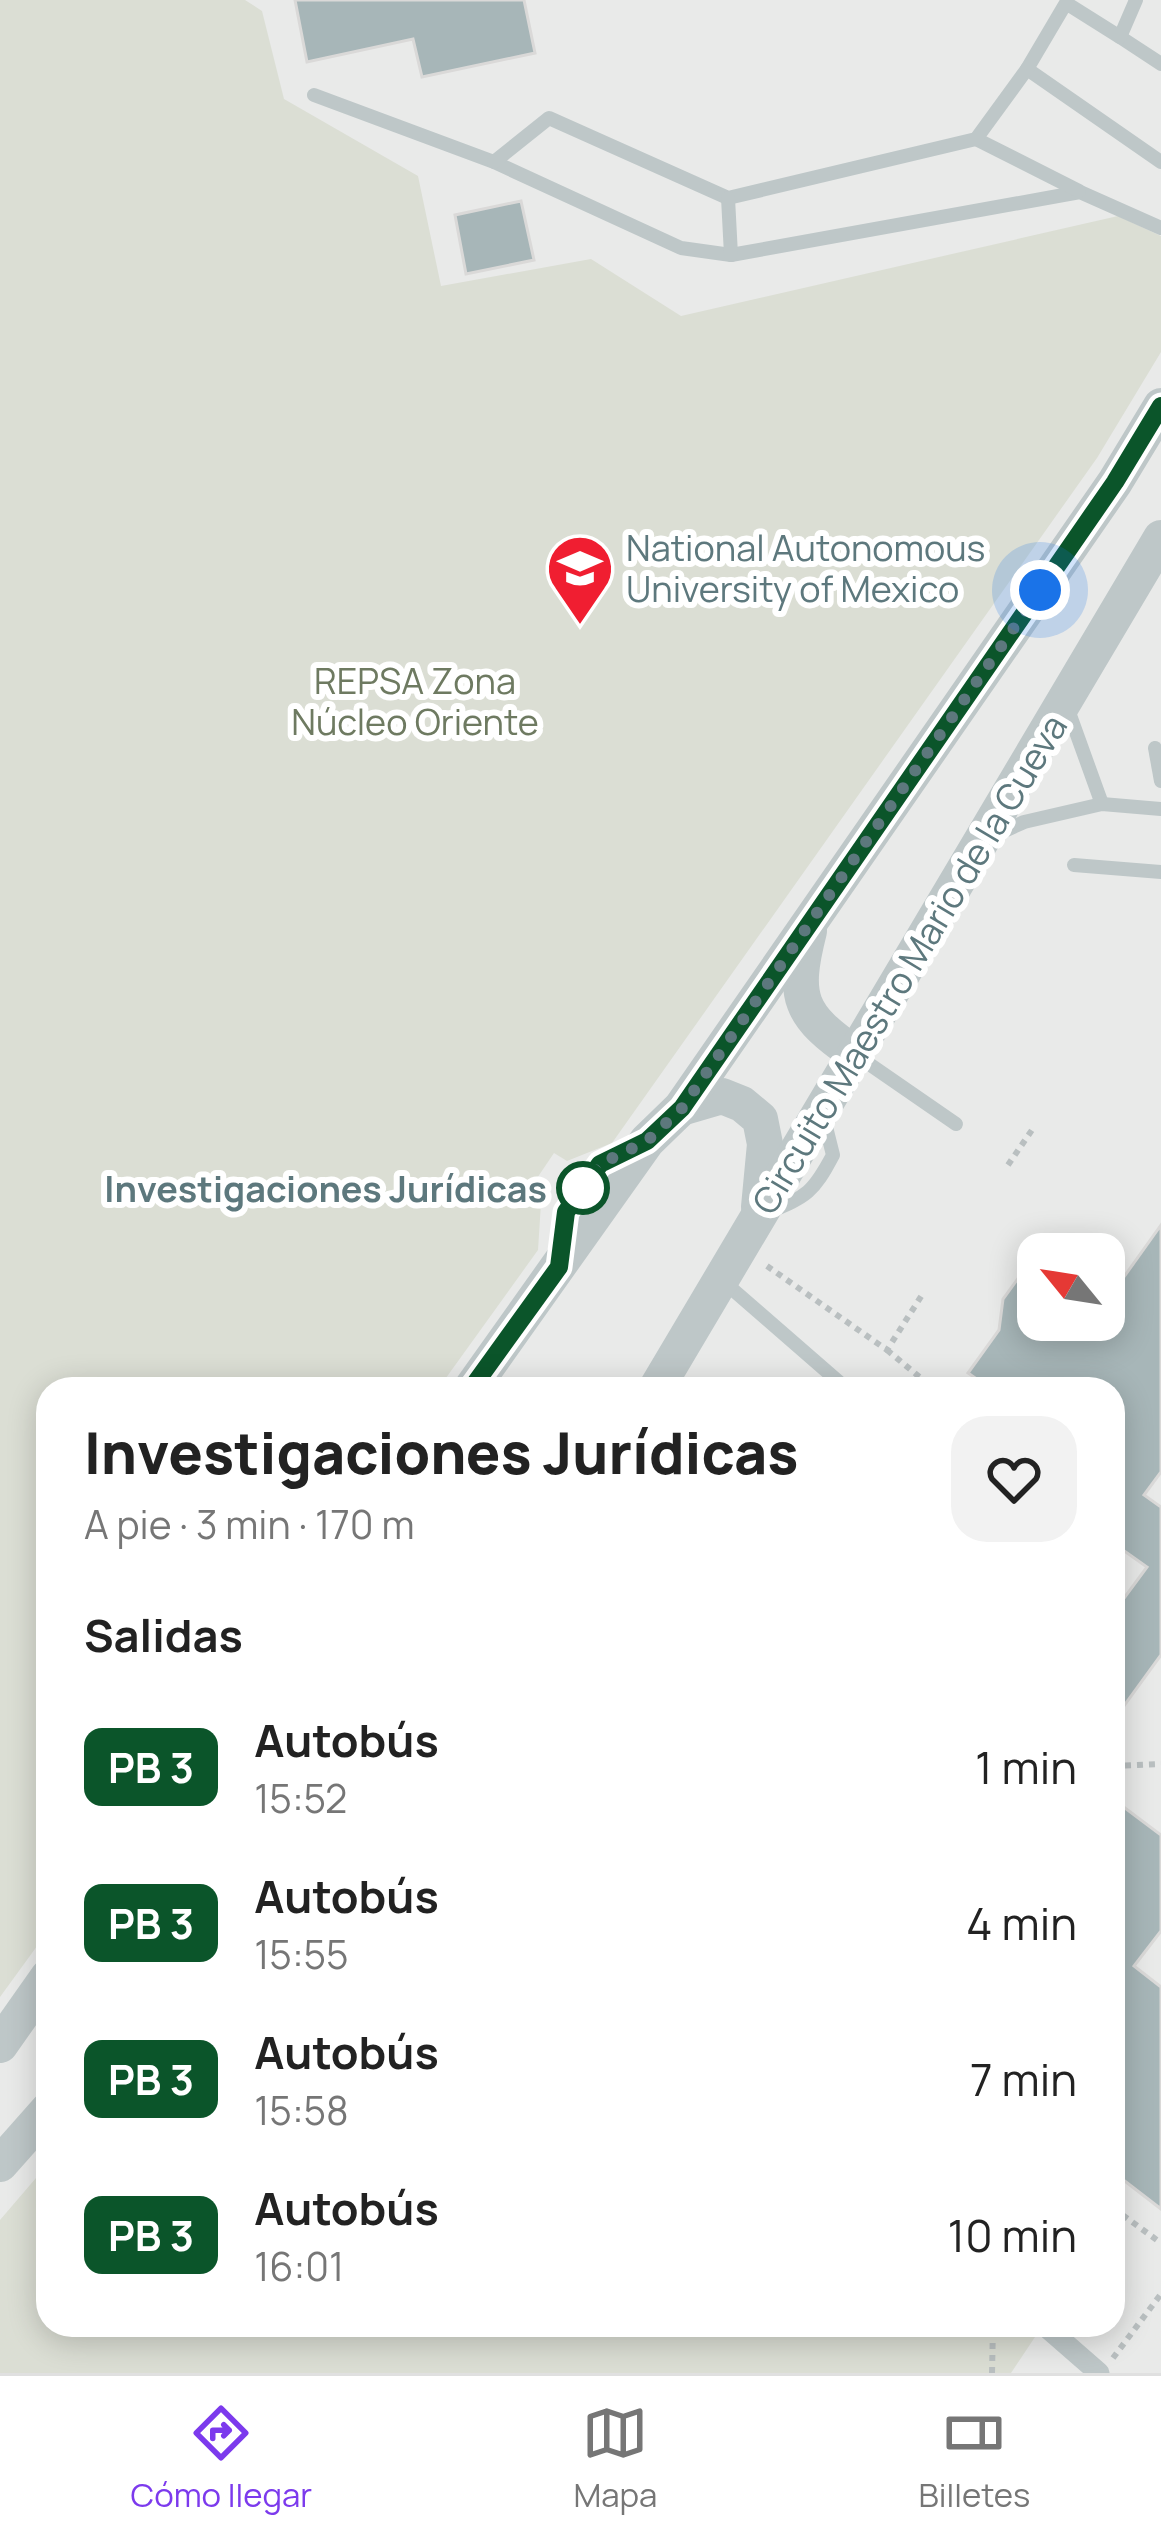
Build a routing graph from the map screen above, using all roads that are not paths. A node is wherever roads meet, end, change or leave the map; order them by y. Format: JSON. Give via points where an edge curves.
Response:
{"nodes":[{"id":1,"x":1136,"y":0,"type":"edge"},
{"id":2,"x":1120,"y":37,"type":"junction"},
{"id":3,"x":1161,"y":64,"type":"edge"},
{"id":4,"x":1027,"y":69,"type":"junction"},
{"id":5,"x":314,"y":95,"type":"dead end"},
{"id":6,"x":976,"y":139,"type":"junction"},
{"id":7,"x":494,"y":162,"type":"junction"},
{"id":8,"x":1161,"y":162,"type":"edge"},
{"id":9,"x":1080,"y":192,"type":"junction"},
{"id":10,"x":728,"y":198,"type":"junction"},
{"id":11,"x":1161,"y":228,"type":"edge"},
{"id":12,"x":731,"y":255,"type":"junction"},
{"id":13,"x":1161,"y":406,"type":"edge"},
{"id":14,"x":1161,"y":538,"type":"edge"},
{"id":15,"x":1064,"y":701,"type":"junction"},
{"id":16,"x":1156,"y":748,"type":"dead end"},
{"id":17,"x":1161,"y":781,"type":"edge"},
{"id":18,"x":1102,"y":804,"type":"junction"},
{"id":19,"x":1161,"y":808,"type":"edge"},
{"id":20,"x":983,"y":840,"type":"junction"},
{"id":21,"x":1074,"y":865,"type":"dead end"},
{"id":22,"x":1161,"y":872,"type":"edge"},
{"id":23,"x":812,"y":916,"type":"junction"},
{"id":24,"x":855,"y":1054,"type":"junction"},
{"id":25,"x":682,"y":1108,"type":"junction"},
{"id":26,"x":956,"y":1124,"type":"dead end"},
{"id":27,"x":749,"y":1232,"type":"junction"},
{"id":28,"x":721,"y":1280,"type":"junction"},
{"id":29,"x":480,"y":1377,"type":"edge"},
{"id":30,"x":663,"y":1377,"type":"edge"},
{"id":31,"x":833,"y":1377,"type":"edge"},
{"id":32,"x":36,"y":1993,"type":"edge"},
{"id":33,"x":0,"y":2045,"type":"edge"},
{"id":34,"x":36,"y":2124,"type":"edge"},
{"id":35,"x":0,"y":2164,"type":"edge"},
{"id":36,"x":1058,"y":2337,"type":"edge"},
{"id":37,"x":1100,"y":2373,"type":"edge"}],
"edges":[{"from":1,"to":2,"type":"lane"},
{"from":2,"to":3,"type":"lane"},
{"from":2,"to":4,"type":"lane","via":[[1066,4]]},
{"from":4,"to":6,"type":"lane"},
{"from":4,"to":8,"type":"lane"},
{"from":5,"to":7,"type":"lane"},
{"from":6,"to":9,"type":"lane"},
{"from":6,"to":10,"type":"lane"},
{"from":7,"to":10,"type":"lane","via":[[549,118]]},
{"from":7,"to":12,"type":"lane","via":[[681,248]]},
{"from":9,"to":11,"type":"lane"},
{"from":9,"to":12,"type":"lane"},
{"from":10,"to":12,"type":"lane"},
{"from":13,"to":23,"type":"street"},
{"from":14,"to":15,"type":"street","name":"Circuito Maestro Mario de la Cueva"},
{"from":15,"to":18,"type":"lane"},
{"from":15,"to":20,"type":"street","name":"Circuito Maestro Mario de la Cueva"},
{"from":16,"to":17,"type":"lane"},
{"from":18,"to":19,"type":"lane"},
{"from":18,"to":20,"type":"lane"},
{"from":20,"to":24,"type":"street","name":"Circuito Maestro Mario de la Cueva"},
{"from":21,"to":22,"type":"lane"},
{"from":23,"to":24,"type":"street","via":[[799,988],[806,1014]]},
{"from":23,"to":25,"type":"street"},
{"from":24,"to":26,"type":"lane"},
{"from":24,"to":27,"type":"street","name":"Circuito Maestro Mario de la Cueva"},
{"from":25,"to":27,"type":"street","via":[[722,1096],[760,1119],[765,1144]]},
{"from":25,"to":29,"type":"street","via":[[647,1141]]},
{"from":27,"to":28,"type":"street","name":"Circuito Maestro Mario de la Cueva"},
{"from":28,"to":30,"type":"street","name":"Circuito Maestro Mario de la Cueva"},
{"from":28,"to":31,"type":"lane"},
{"from":32,"to":33,"type":"street"},
{"from":34,"to":35,"type":"street"},
{"from":36,"to":37,"type":"street"}]}
